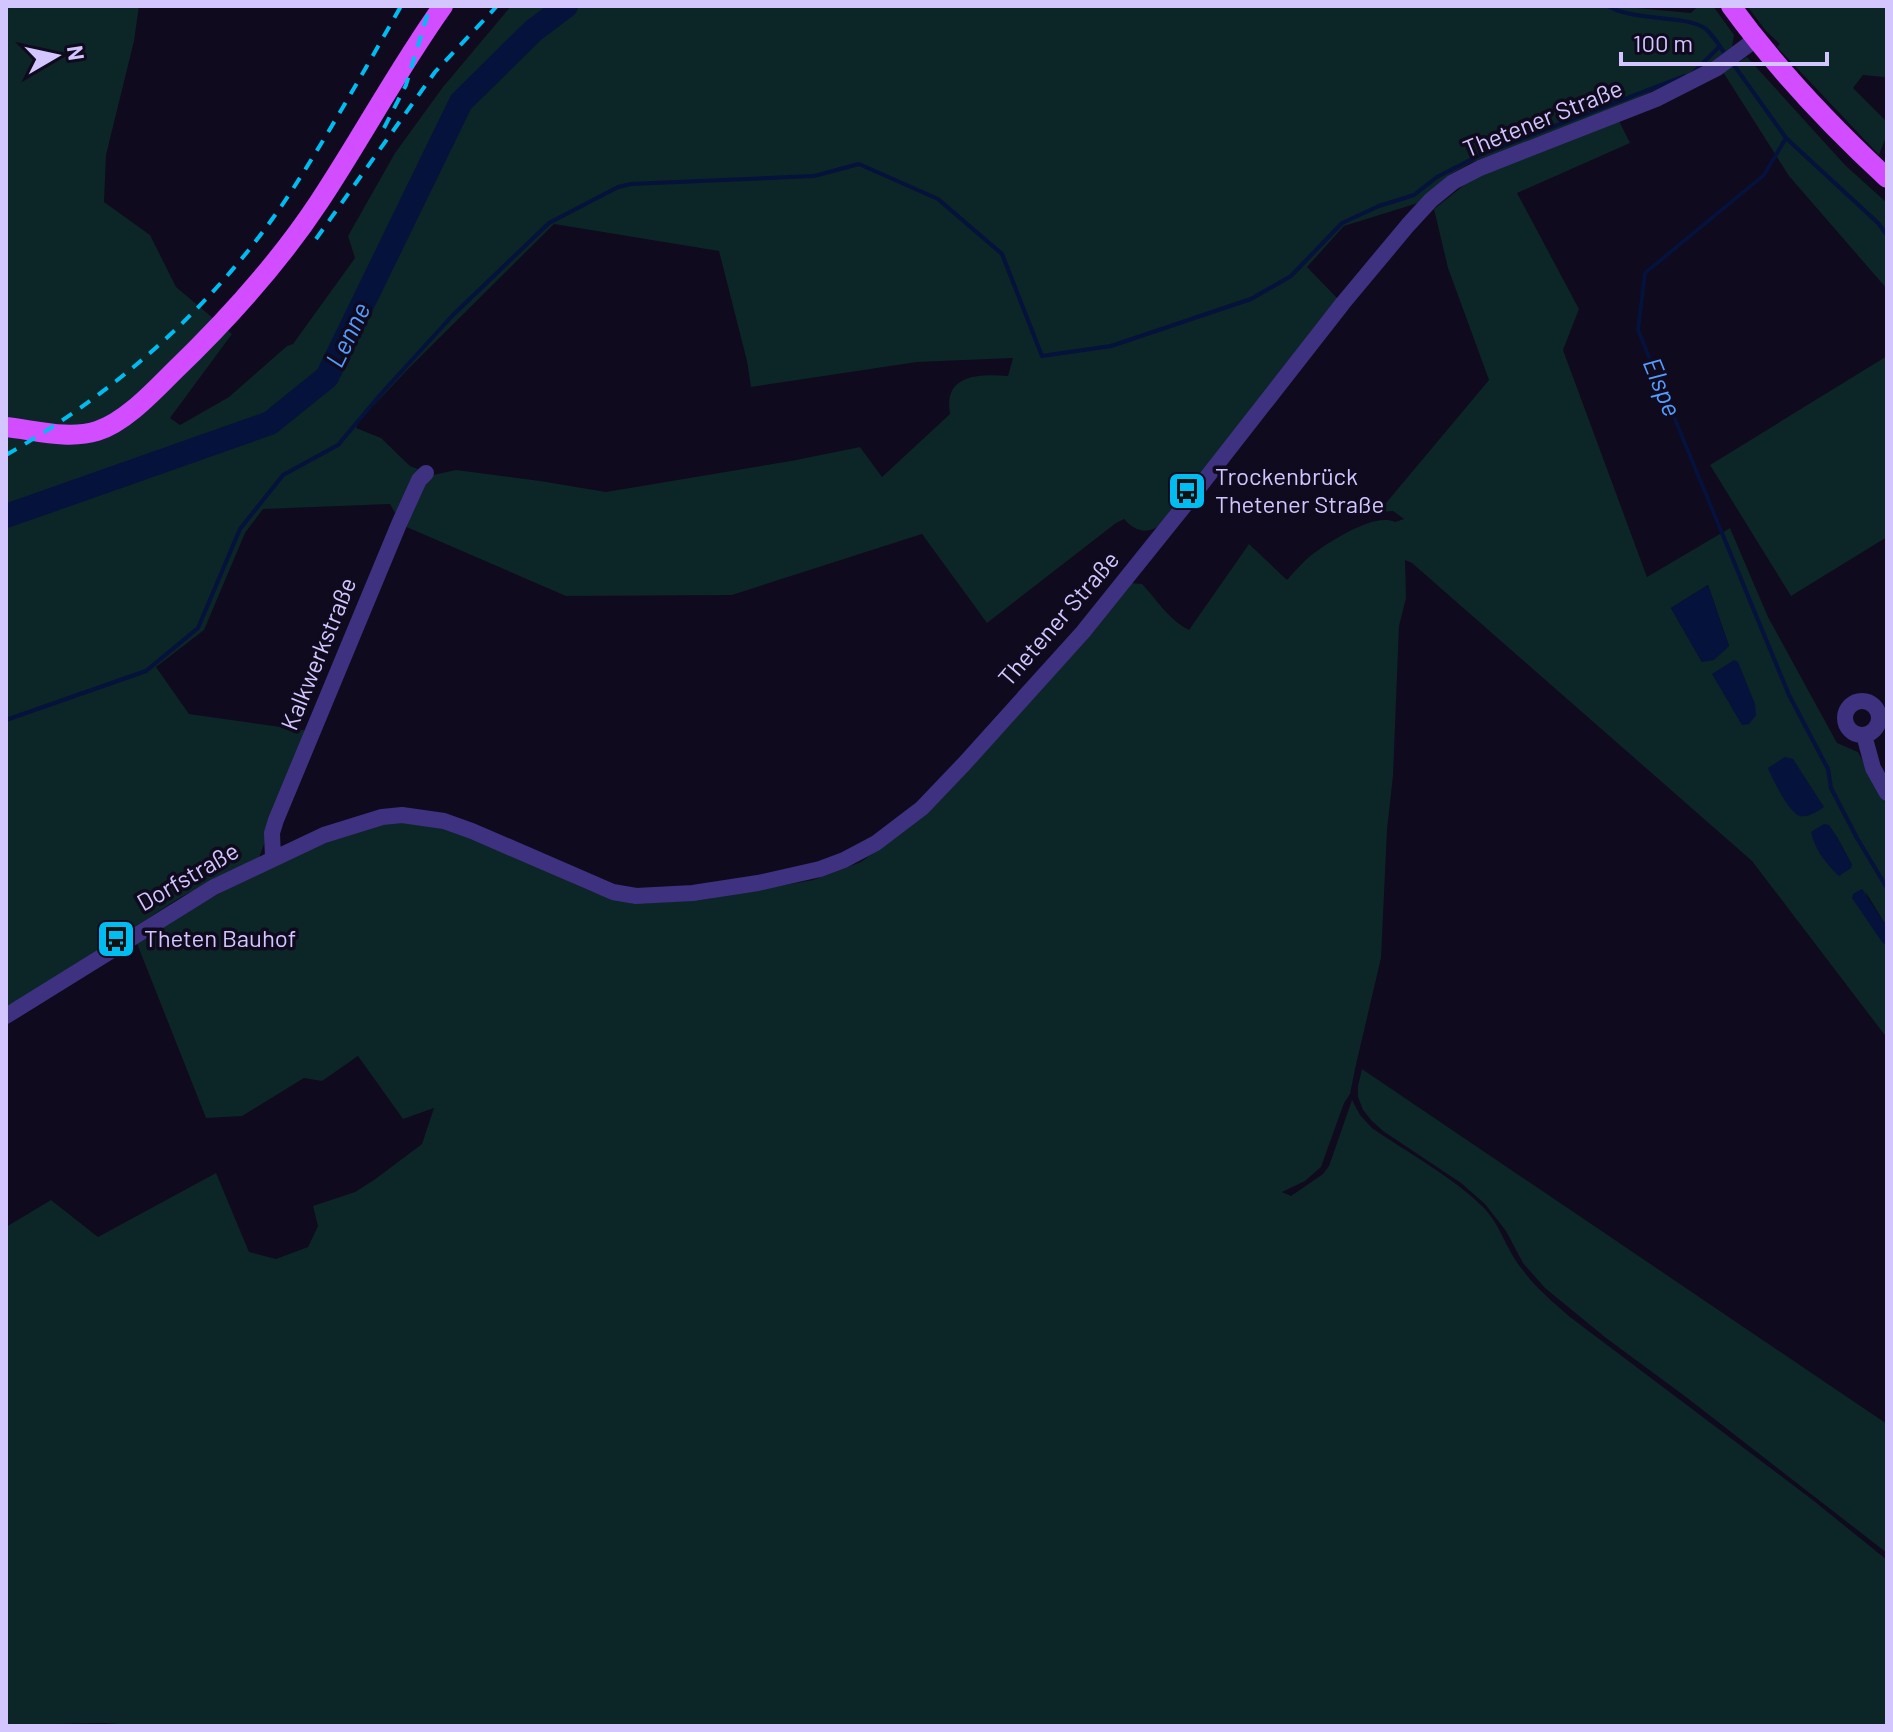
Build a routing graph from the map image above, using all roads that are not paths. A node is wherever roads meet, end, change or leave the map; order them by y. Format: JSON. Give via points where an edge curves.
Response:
{"nodes":[{"id":1,"x":443,"y":6,"type":"edge"},
{"id":2,"x":1731,"y":6,"type":"edge"},
{"id":3,"x":1748,"y":44,"type":"junction"},
{"id":4,"x":1887,"y":178,"type":"edge"},
{"id":5,"x":6,"y":427,"type":"edge"},
{"id":6,"x":426,"y":473,"type":"dead end"},
{"id":7,"x":1864,"y":735,"type":"dead end"},
{"id":8,"x":1887,"y":793,"type":"edge"},
{"id":9,"x":273,"y":858,"type":"junction"},
{"id":10,"x":6,"y":1016,"type":"edge"}],
"edges":[{"from":1,"to":5,"type":"main road","via":[[284,251],[165,380],[121,419],[97,431],[66,435]]},
{"from":2,"to":3,"type":"main road"},
{"from":3,"to":4,"type":"main road"},
{"from":3,"to":9,"type":"street","name":"Thetener Straße","via":[[1717,68],[1656,99],[1480,168],[1431,200],[1083,632],[922,808],[855,855],[758,883],[636,896],[613,892],[444,821],[402,815],[324,835]]},
{"from":6,"to":9,"type":"street","name":"Kalkwerkstraße","via":[[399,524],[276,820]]},
{"from":7,"to":8,"type":"street"},
{"from":9,"to":10,"type":"street","name":"Dorfstraße","via":[[214,887]]}]}
